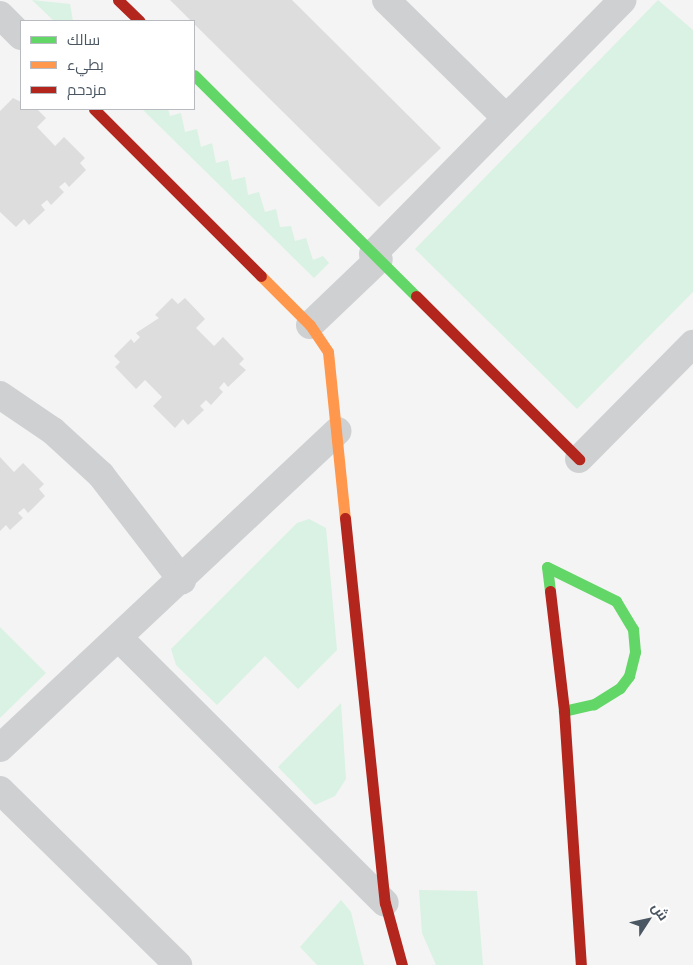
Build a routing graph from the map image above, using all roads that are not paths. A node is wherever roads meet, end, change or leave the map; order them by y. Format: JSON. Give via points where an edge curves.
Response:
{"nodes":[{"id":1,"x":118,"y":0,"type":"edge"},
{"id":2,"x":386,"y":0,"type":"edge"},
{"id":3,"x":623,"y":0,"type":"edge"},
{"id":4,"x":0,"y":15,"type":"edge"},
{"id":5,"x":139,"y":20,"type":"edge"},
{"id":6,"x":20,"y":35,"type":"edge"},
{"id":7,"x":195,"y":76,"type":"edge"},
{"id":8,"x":95,"y":110,"type":"edge"},
{"id":9,"x":505,"y":117,"type":"junction"},
{"id":10,"x":376,"y":256,"type":"junction"},
{"id":11,"x":310,"y":325,"type":"junction"},
{"id":12,"x":693,"y":344,"type":"edge"},
{"id":13,"x":0,"y":396,"type":"edge"},
{"id":14,"x":338,"y":430,"type":"junction"},
{"id":15,"x":580,"y":459,"type":"joint"},
{"id":16,"x":182,"y":580,"type":"junction"},
{"id":17,"x":119,"y":638,"type":"junction"},
{"id":18,"x":564,"y":711,"type":"junction"},
{"id":19,"x":0,"y":748,"type":"edge"},
{"id":20,"x":0,"y":790,"type":"edge"},
{"id":21,"x":385,"y":903,"type":"junction"},
{"id":22,"x":178,"y":965,"type":"edge"},
{"id":23,"x":402,"y":965,"type":"edge"},
{"id":24,"x":581,"y":965,"type":"edge"}],
"edges":[{"from":1,"to":5,"type":"street"},
{"from":2,"to":9,"type":"street"},
{"from":3,"to":9,"type":"street"},
{"from":4,"to":6,"type":"street"},
{"from":7,"to":10,"type":"street"},
{"from":8,"to":11,"type":"street"},
{"from":9,"to":10,"type":"street"},
{"from":10,"to":11,"type":"street"},
{"from":10,"to":15,"type":"street"},
{"from":11,"to":14,"type":"street","via":[[332,368]]},
{"from":12,"to":15,"type":"street"},
{"from":13,"to":16,"type":"street","via":[[53,431],[102,475]]},
{"from":14,"to":16,"type":"street"},
{"from":14,"to":21,"type":"street"},
{"from":16,"to":17,"type":"street"},
{"from":17,"to":19,"type":"street"},
{"from":17,"to":21,"type":"street"},
{"from":18,"to":18,"type":"street","via":[[594,704],[620,688],[629,676],[635,652],[633,629],[616,601],[582,588],[547,567]]},
{"from":18,"to":24,"type":"street"},
{"from":20,"to":22,"type":"street"},
{"from":21,"to":23,"type":"street"}]}
